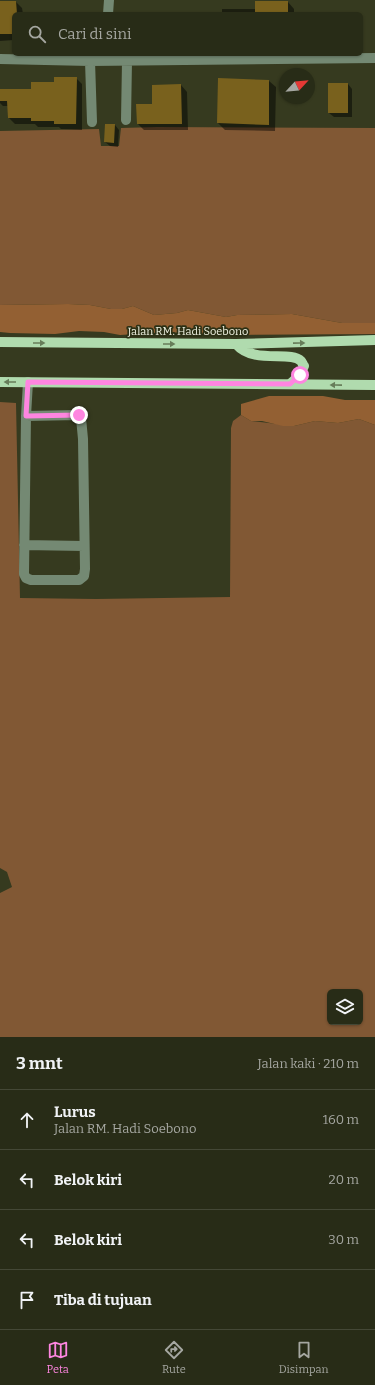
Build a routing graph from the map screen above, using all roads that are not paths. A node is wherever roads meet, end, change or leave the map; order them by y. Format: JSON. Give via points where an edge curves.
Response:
{"nodes":[{"id":1,"x":109,"y":0,"type":"edge"},
{"id":2,"x":108,"y":12,"type":"edge"},
{"id":3,"x":108,"y":57,"type":"edge"},
{"id":4,"x":375,"y":58,"type":"edge"},
{"id":5,"x":0,"y":59,"type":"edge"},
{"id":6,"x":90,"y":61,"type":"junction"},
{"id":7,"x":127,"y":61,"type":"junction"},
{"id":8,"x":126,"y":120,"type":"dead end"},
{"id":9,"x":92,"y":122,"type":"dead end"},
{"id":10,"x":375,"y":340,"type":"edge"},
{"id":11,"x":0,"y":342,"type":"edge"},
{"id":12,"x":236,"y":344,"type":"junction"},
{"id":13,"x":0,"y":382,"type":"edge"},
{"id":14,"x":28,"y":382,"type":"junction"},
{"id":15,"x":290,"y":384,"type":"junction"},
{"id":16,"x":375,"y":385,"type":"edge"},
{"id":17,"x":26,"y":416,"type":"junction"},
{"id":18,"x":24,"y":545,"type":"junction"},
{"id":19,"x":84,"y":546,"type":"junction"}],
"edges":[{"from":1,"to":2,"type":"street"},
{"from":3,"to":6,"type":"street"},
{"from":3,"to":7,"type":"street"},
{"from":4,"to":7,"type":"street"},
{"from":5,"to":6,"type":"street"},
{"from":6,"to":9,"type":"street"},
{"from":7,"to":8,"type":"street"},
{"from":12,"to":10,"type":"main road","name":"Jalan RM. Hadi Soebono","one_way":true},
{"from":11,"to":12,"type":"main road","name":"Jalan RM. Hadi Soebono","one_way":true},
{"from":12,"to":15,"type":"main road","via":[[241,350],[250,353],[300,360],[304,366],[302,372]]},
{"from":14,"to":13,"type":"main road","one_way":true},
{"from":14,"to":15,"type":"main road"},
{"from":14,"to":17,"type":"street"},
{"from":16,"to":15,"type":"main road","one_way":true},
{"from":17,"to":18,"type":"street"},
{"from":17,"to":19,"type":"street","via":[[78,415],[81,418]]},
{"from":18,"to":19,"type":"street"},
{"from":18,"to":19,"type":"street","via":[[24,574],[31,580],[79,580],[84,576]]}]}
